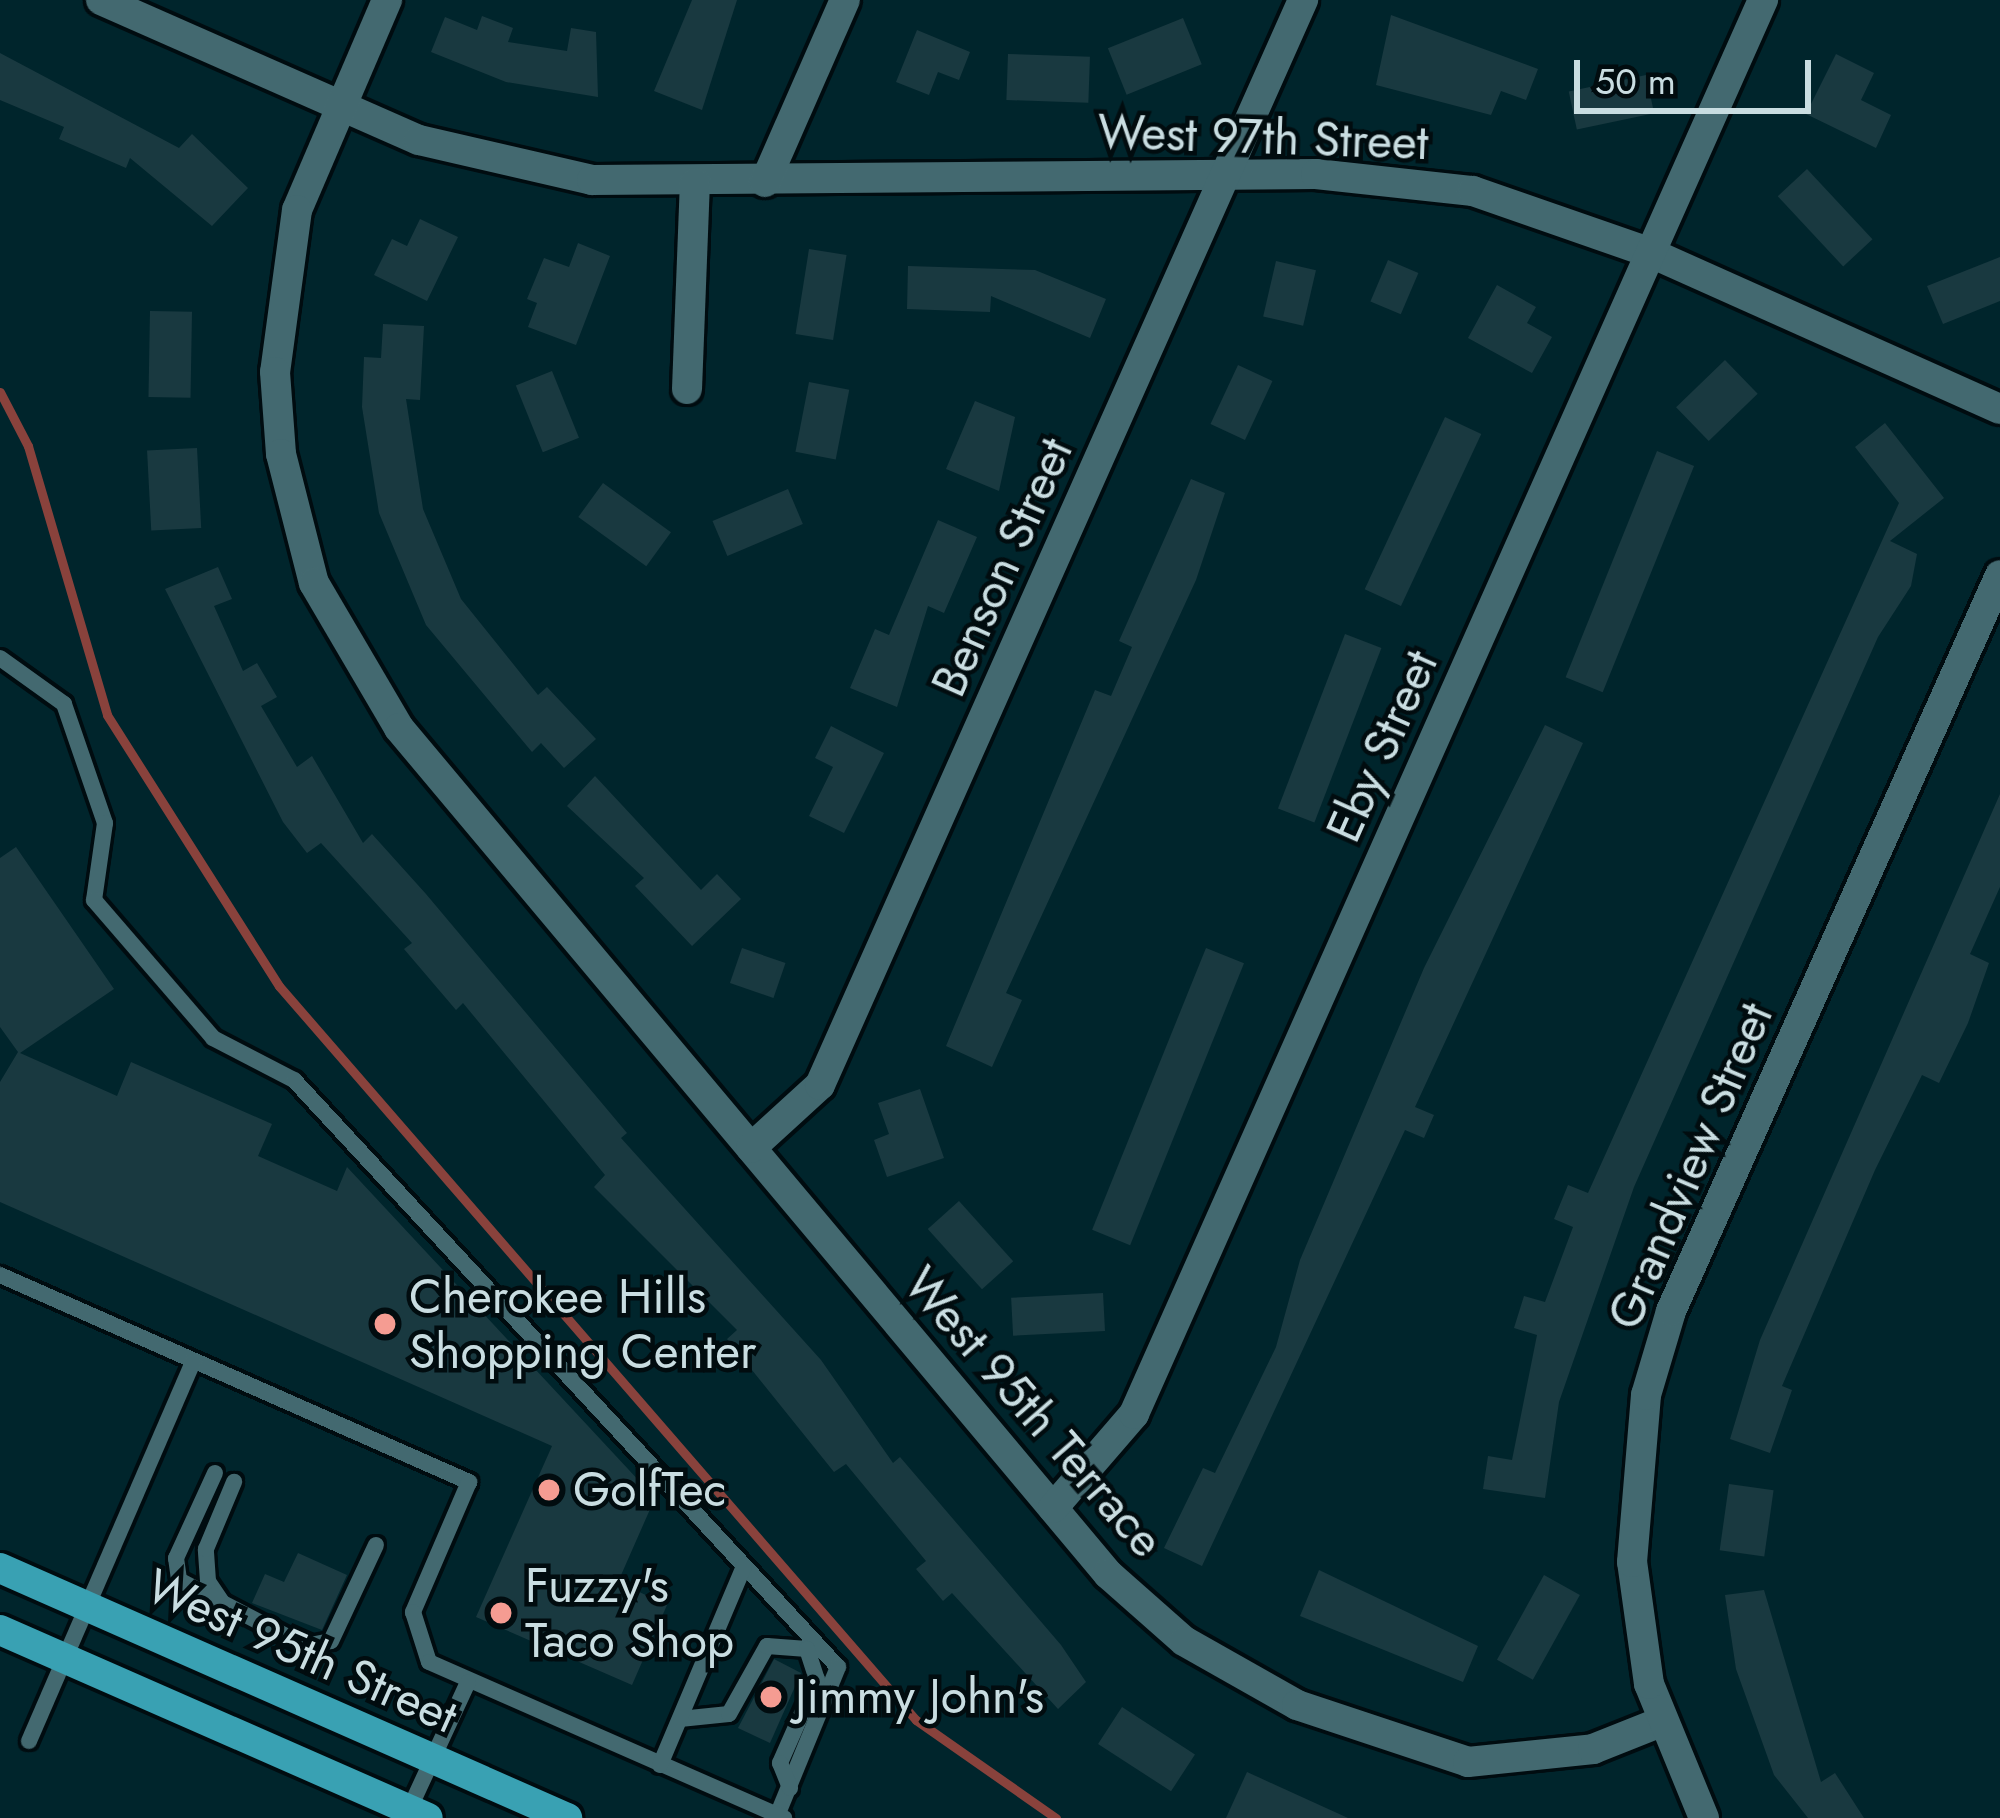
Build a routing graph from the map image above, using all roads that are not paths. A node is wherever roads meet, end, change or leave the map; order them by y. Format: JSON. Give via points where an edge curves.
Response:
{"nodes":[{"id":1,"x":100,"y":0,"type":"edge"},
{"id":2,"x":387,"y":0,"type":"edge"},
{"id":3,"x":845,"y":0,"type":"edge"},
{"id":4,"x":1303,"y":0,"type":"edge"},
{"id":5,"x":1762,"y":0,"type":"edge"},
{"id":6,"x":338,"y":106,"type":"junction"},
{"id":7,"x":1224,"y":179,"type":"junction"},
{"id":8,"x":765,"y":182,"type":"junction"},
{"id":9,"x":694,"y":184,"type":"junction"},
{"id":10,"x":1651,"y":253,"type":"junction"},
{"id":11,"x":687,"y":389,"type":"dead end"},
{"id":12,"x":2000,"y":409,"type":"edge"},
{"id":13,"x":2000,"y":575,"type":"edge"},
{"id":14,"x":0,"y":658,"type":"edge"},
{"id":15,"x":751,"y":1148,"type":"junction"},
{"id":16,"x":0,"y":1275,"type":"edge"},
{"id":17,"x":193,"y":1362,"type":"junction"},
{"id":18,"x":214,"y":1473,"type":"dead end"},
{"id":19,"x":234,"y":1482,"type":"dead end"},
{"id":20,"x":1053,"y":1508,"type":"junction"},
{"id":21,"x":376,"y":1545,"type":"dead end"},
{"id":22,"x":744,"y":1565,"type":"junction"},
{"id":23,"x":0,"y":1568,"type":"edge"},
{"id":24,"x":88,"y":1606,"type":"junction"},
{"id":25,"x":230,"y":1613,"type":"junction"},
{"id":26,"x":0,"y":1630,"type":"edge"},
{"id":27,"x":65,"y":1659,"type":"junction"},
{"id":28,"x":468,"y":1682,"type":"junction"},
{"id":29,"x":680,"y":1719,"type":"junction"},
{"id":30,"x":1661,"y":1721,"type":"junction"},
{"id":31,"x":29,"y":1741,"type":"dead end"},
{"id":32,"x":434,"y":1758,"type":"junction"},
{"id":33,"x":661,"y":1765,"type":"junction"},
{"id":34,"x":790,"y":1788,"type":"junction"},
{"id":35,"x":414,"y":1815,"type":"edge"},
{"id":36,"x":779,"y":1817,"type":"edge"},
{"id":37,"x":566,"y":1818,"type":"edge"},
{"id":38,"x":1704,"y":1818,"type":"edge"}],
"edges":[{"from":1,"to":6,"type":"street","name":"West 97th Street"},
{"from":2,"to":6,"type":"street","name":"West 95th Terrace"},
{"from":3,"to":8,"type":"street"},
{"from":4,"to":7,"type":"street","name":"Benson Street"},
{"from":5,"to":10,"type":"street","name":"Eby Street"},
{"from":6,"to":9,"type":"street","name":"West 97th Street","via":[[515,168]]},
{"from":6,"to":15,"type":"street","name":"West 95th Terrace","via":[[296,211],[279,296],[275,372],[295,524],[354,663]]},
{"from":7,"to":8,"type":"street","name":"West 97th Street"},
{"from":7,"to":10,"type":"street","name":"West 97th Street","via":[[1316,174],[1473,191]]},
{"from":7,"to":15,"type":"street","name":"Benson Street","via":[[820,1085]]},
{"from":8,"to":9,"type":"street","name":"West 97th Street"},
{"from":9,"to":11,"type":"street"},
{"from":10,"to":12,"type":"street","name":"West 97th Street"},
{"from":10,"to":20,"type":"street","name":"Eby Street","via":[[1134,1414]]},
{"from":13,"to":30,"type":"street","name":"Grandview Street","via":[[1672,1311],[1646,1395],[1632,1562]]},
{"from":14,"to":22,"type":"lane","via":[[64,704],[105,823],[94,900],[213,1038],[294,1080]]},
{"from":15,"to":20,"type":"street","name":"West 95th Terrace"},
{"from":16,"to":17,"type":"lane"},
{"from":17,"to":24,"type":"lane"},
{"from":17,"to":28,"type":"lane","via":[[469,1482],[412,1612],[429,1662]]},
{"from":18,"to":25,"type":"lane","via":[[176,1569],[195,1598]]},
{"from":19,"to":25,"type":"lane","via":[[206,1566]]},
{"from":20,"to":30,"type":"street","name":"West 95th Terrace","via":[[1184,1641],[1373,1737],[1507,1763],[1592,1749]]},
{"from":21,"to":25,"type":"lane","via":[[338,1631],[319,1647]]},
{"from":22,"to":29,"type":"lane"},
{"from":22,"to":34,"type":"lane","via":[[838,1667]]},
{"from":23,"to":24,"type":"main road","name":"West 95th Street"},
{"from":24,"to":27,"type":"lane"},
{"from":24,"to":32,"type":"main road","name":"West 95th Street"},
{"from":26,"to":27,"type":"main road"},
{"from":27,"to":31,"type":"lane"},
{"from":27,"to":35,"type":"main road"},
{"from":28,"to":32,"type":"lane"},
{"from":28,"to":33,"type":"lane"},
{"from":29,"to":33,"type":"lane"},
{"from":29,"to":34,"type":"lane","via":[[729,1714],[766,1646],[807,1649],[818,1679],[780,1763]]},
{"from":30,"to":38,"type":"street","name":"Grandview Street"},
{"from":32,"to":35,"type":"lane"},
{"from":32,"to":37,"type":"main road","name":"West 95th Street"},
{"from":33,"to":36,"type":"lane"},
{"from":34,"to":36,"type":"lane"}]}
